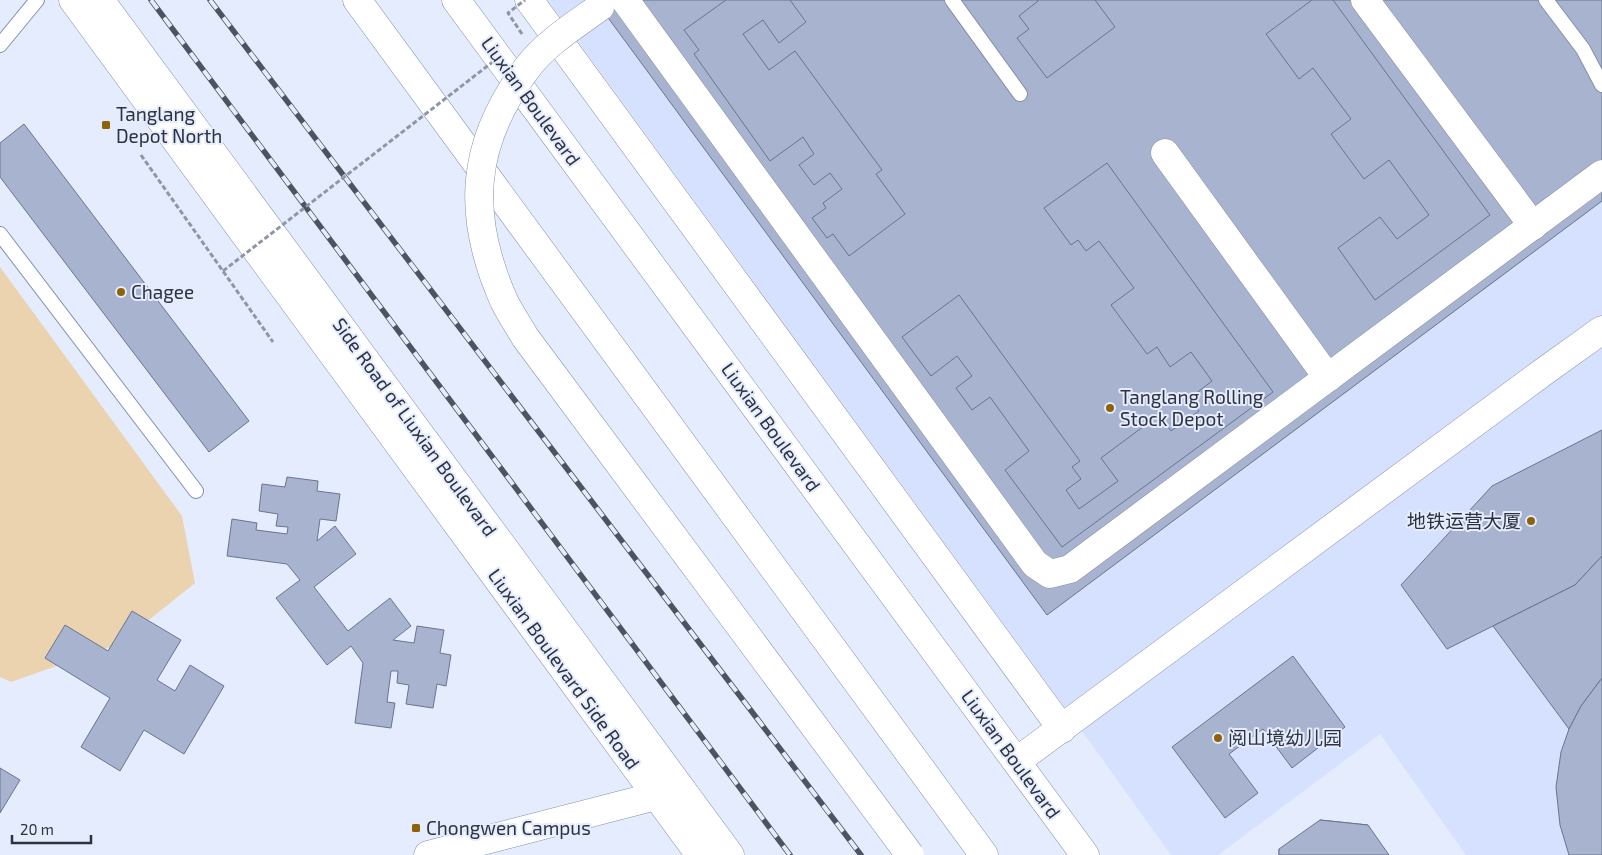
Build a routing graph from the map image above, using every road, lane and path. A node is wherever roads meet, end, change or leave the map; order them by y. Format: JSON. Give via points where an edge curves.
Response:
{"nodes":[{"id":1,"x":37,"y":0,"type":"edge"},
{"id":2,"x":73,"y":0,"type":"edge"},
{"id":3,"x":100,"y":0,"type":"edge"},
{"id":4,"x":356,"y":0,"type":"edge"},
{"id":5,"x":456,"y":0,"type":"edge"},
{"id":6,"x":527,"y":0,"type":"edge"},
{"id":7,"x":952,"y":0,"type":"edge"},
{"id":8,"x":1365,"y":0,"type":"edge"},
{"id":9,"x":1546,"y":0,"type":"edge"},
{"id":10,"x":622,"y":3,"type":"edge"},
{"id":11,"x":525,"y":38,"type":"dead end"},
{"id":12,"x":0,"y":45,"type":"edge"},
{"id":13,"x":502,"y":56,"type":"dead end"},
{"id":14,"x":1602,"y":84,"type":"edge"},
{"id":15,"x":1020,"y":94,"type":"dead end"},
{"id":16,"x":1165,"y":153,"type":"dead end"},
{"id":17,"x":141,"y":155,"type":"dead end"},
{"id":18,"x":1602,"y":174,"type":"edge"},
{"id":19,"x":1533,"y":226,"type":"junction"},
{"id":20,"x":0,"y":234,"type":"edge"},
{"id":21,"x":223,"y":271,"type":"junction"},
{"id":22,"x":1602,"y":330,"type":"edge"},
{"id":23,"x":273,"y":342,"type":"dead end"},
{"id":24,"x":1328,"y":378,"type":"junction"},
{"id":25,"x":196,"y":491,"type":"dead end"},
{"id":26,"x":1062,"y":729,"type":"junction"},
{"id":27,"x":1017,"y":761,"type":"junction"},
{"id":28,"x":656,"y":796,"type":"junction"},
{"id":29,"x":428,"y":855,"type":"edge"},
{"id":30,"x":700,"y":855,"type":"edge"},
{"id":31,"x":730,"y":855,"type":"edge"},
{"id":32,"x":910,"y":855,"type":"edge"},
{"id":33,"x":984,"y":855,"type":"edge"},
{"id":34,"x":1085,"y":855,"type":"edge"}],
"edges":[{"from":1,"to":12,"type":"lane"},
{"from":2,"to":28,"type":"main road","name":"Liuxian Boulevard Side Road"},
{"from":3,"to":31,"type":"main road","name":"Side Road of Liuxian Boulevard"},
{"from":4,"to":33,"type":"main road"},
{"from":5,"to":27,"type":"main road","name":"Liuxian Boulevard"},
{"from":6,"to":11,"type":"path","bridge":true,"via":[[508,13]]},
{"from":6,"to":26,"type":"main road"},
{"from":7,"to":15,"type":"lane"},
{"from":8,"to":19,"type":"main road"},
{"from":9,"to":14,"type":"lane","via":[[1583,50]]},
{"from":10,"to":24,"type":"main road","via":[[1035,564],[1050,574],[1070,569]]},
{"from":10,"to":32,"type":"main road","bridge":true,"via":[[551,43],[528,67],[504,104],[485,149],[478,188],[480,224],[489,264],[525,337]]},
{"from":13,"to":21,"type":"path","bridge":true},
{"from":16,"to":24,"type":"main road"},
{"from":17,"to":21,"type":"path"},
{"from":18,"to":19,"type":"main road"},
{"from":19,"to":24,"type":"main road"},
{"from":20,"to":25,"type":"lane"},
{"from":21,"to":23,"type":"path"},
{"from":22,"to":26,"type":"main road"},
{"from":26,"to":27,"type":"main road"},
{"from":27,"to":34,"type":"main road","name":"Liuxian Boulevard"},
{"from":28,"to":29,"type":"main road"},
{"from":28,"to":30,"type":"main road","name":"Liuxian Boulevard Side Road"}]}
